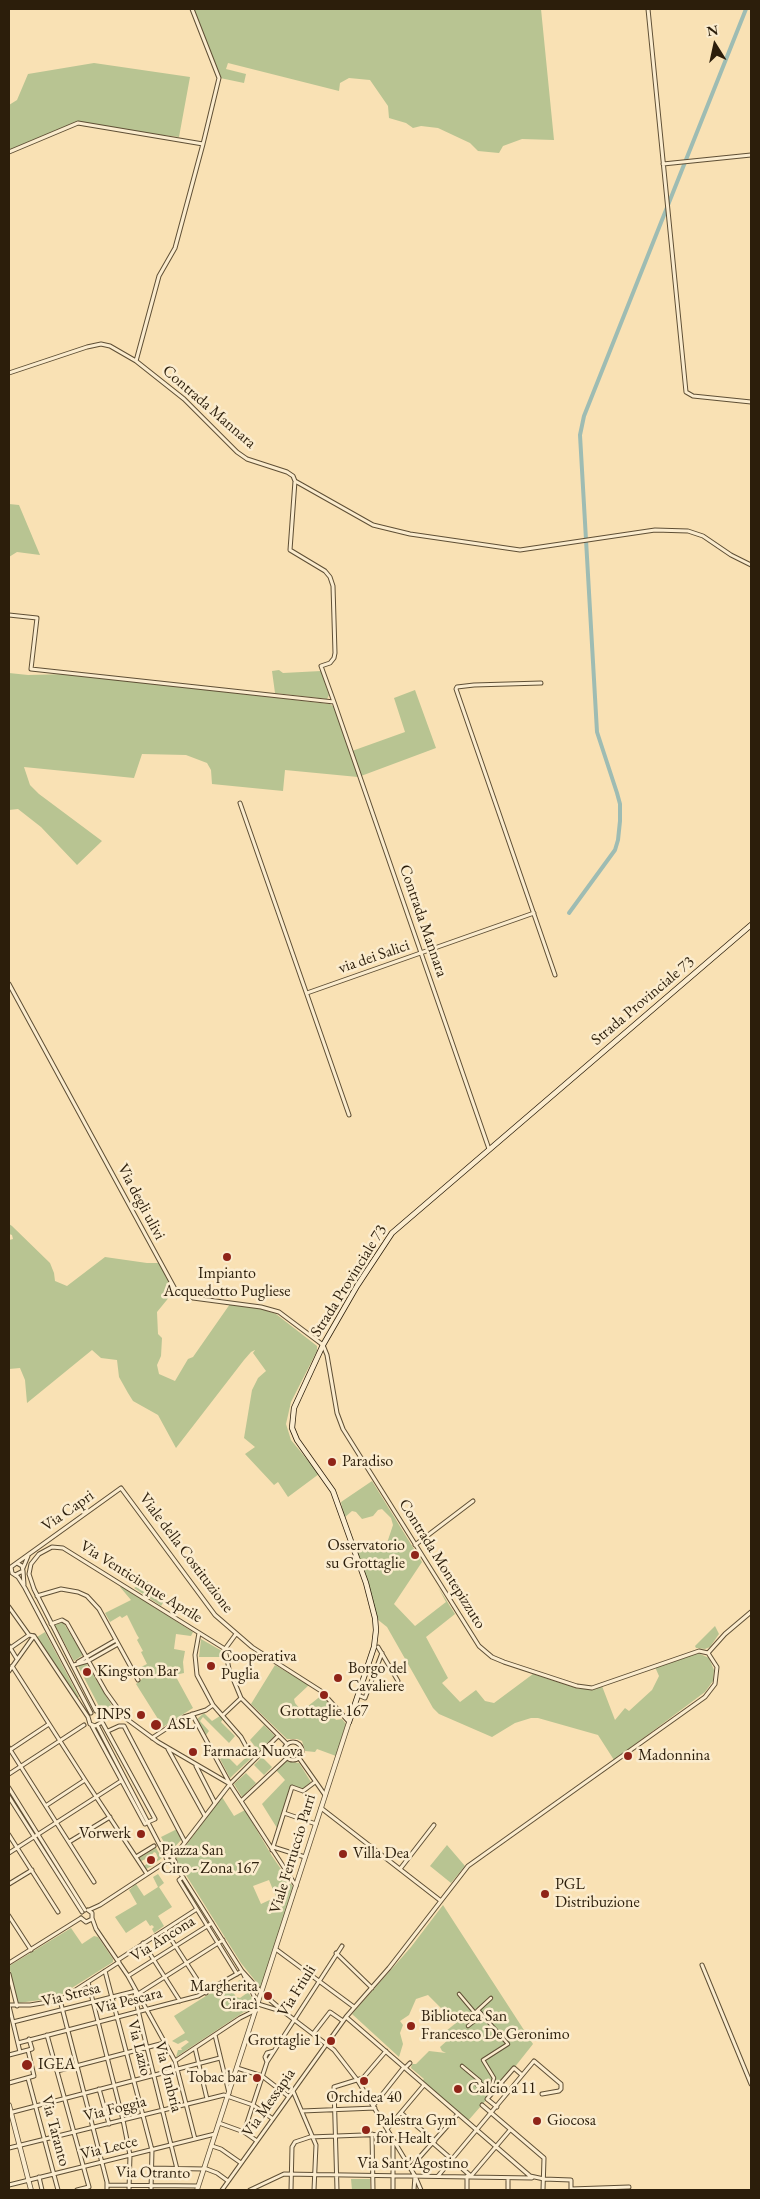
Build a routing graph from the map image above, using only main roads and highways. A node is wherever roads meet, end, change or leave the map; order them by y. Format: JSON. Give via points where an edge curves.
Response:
{"nodes":[{"id":1,"x":751,"y":925,"type":"edge"},
{"id":2,"x":349,"y":1722,"type":"road end"}],
"edges":[{"from":1,"to":2,"type":"main road","name":"Strada Provinciale 73","via":[[392,1233],[322,1345],[294,1408],[292,1428],[333,1491],[374,1611],[376,1638]]}]}
